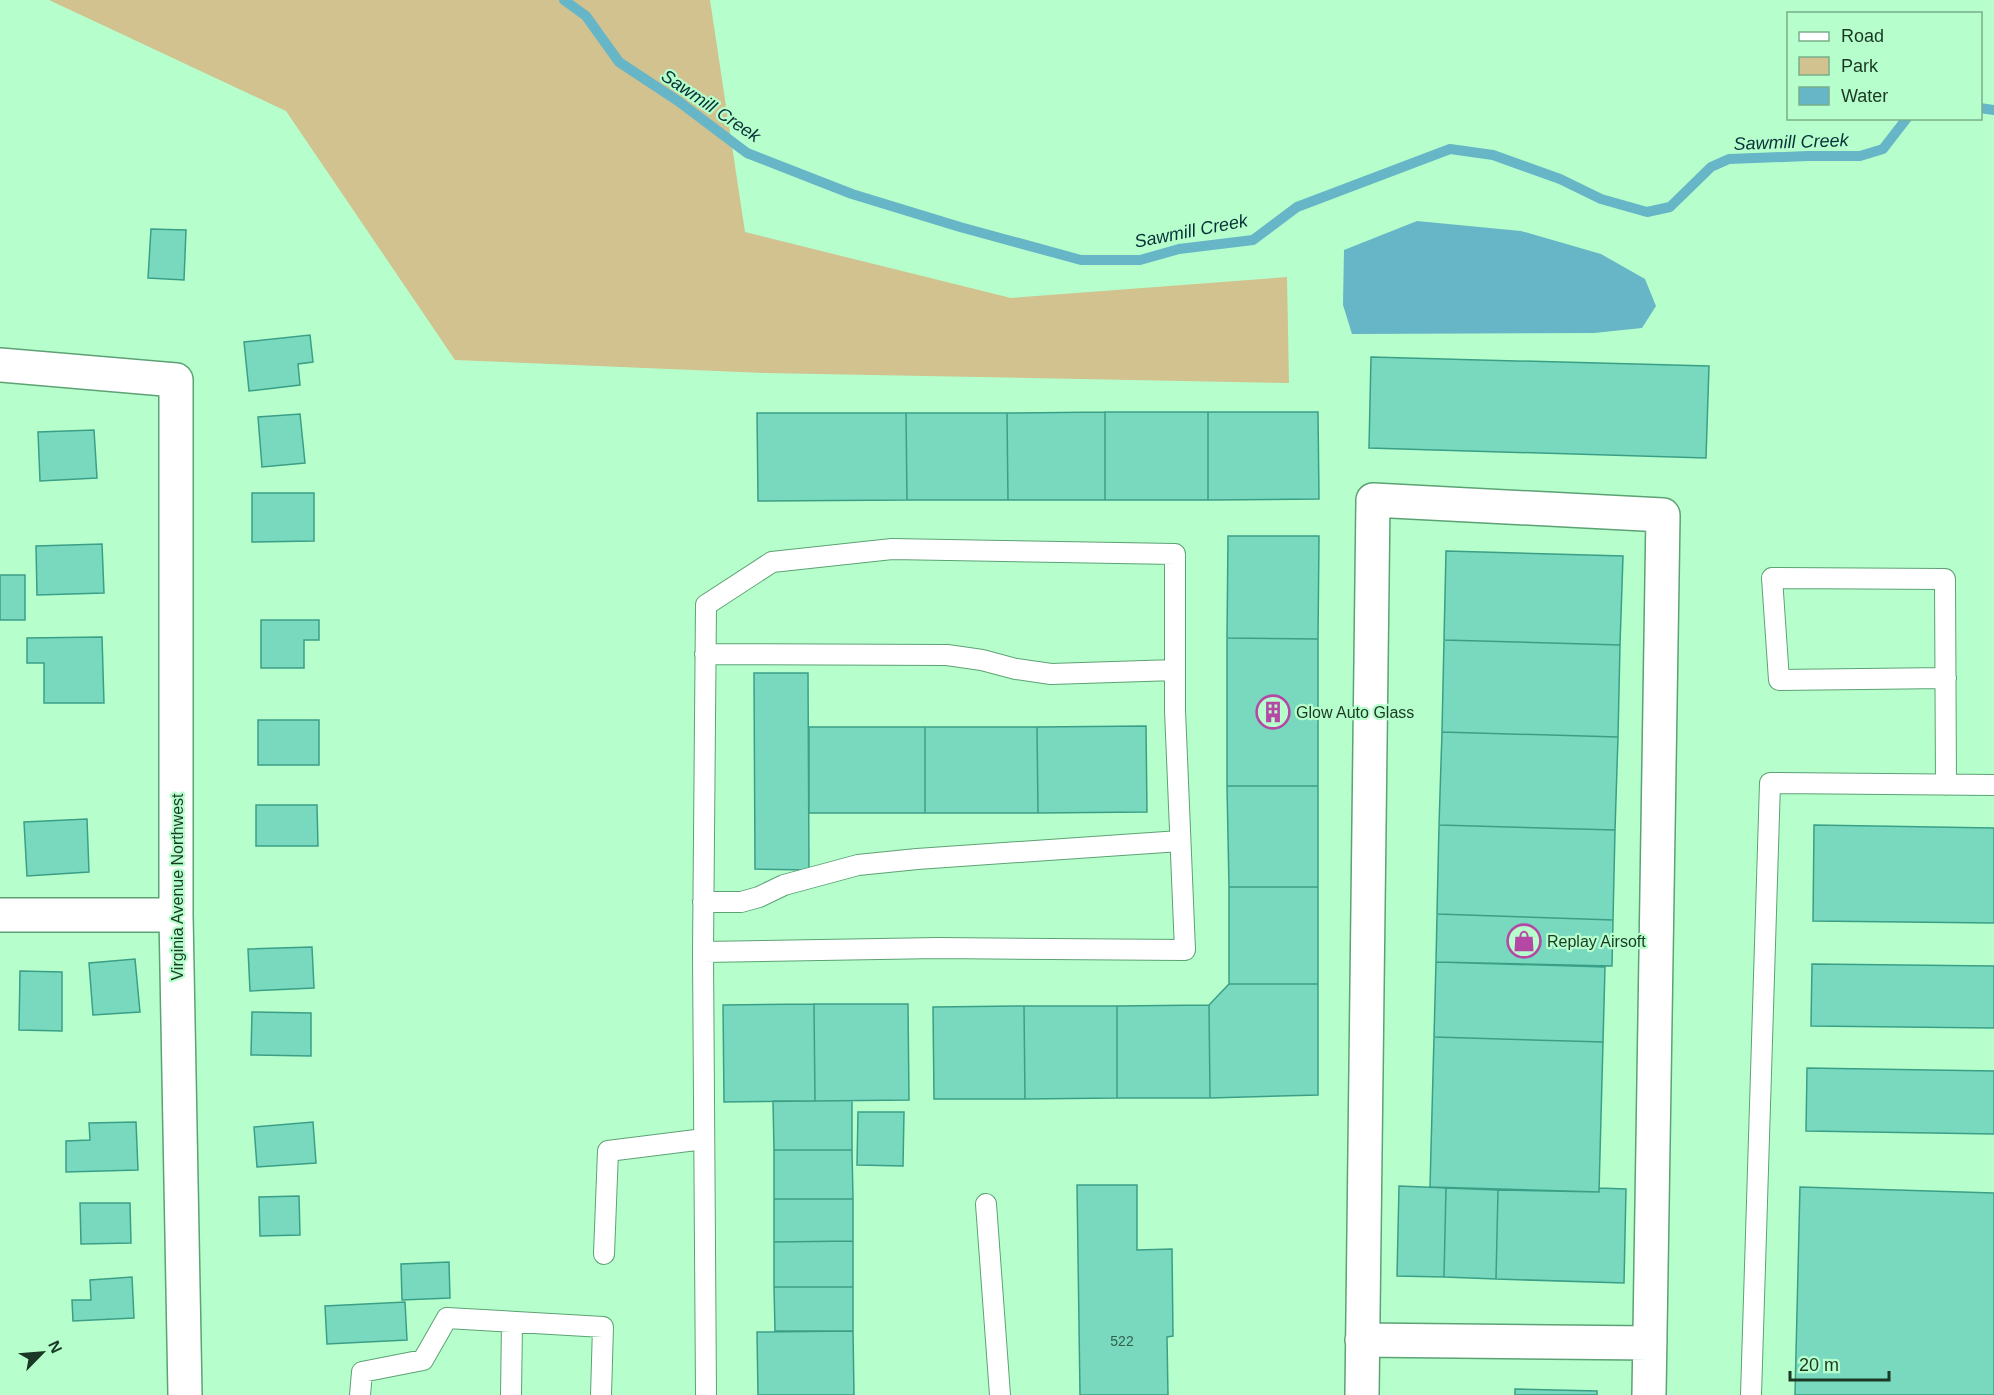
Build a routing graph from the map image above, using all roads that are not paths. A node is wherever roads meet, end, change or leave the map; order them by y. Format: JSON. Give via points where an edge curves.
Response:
{"nodes":[{"id":1,"x":0,"y":365,"type":"edge"},
{"id":2,"x":705,"y":654,"type":"junction"},
{"id":3,"x":1175,"y":670,"type":"junction"},
{"id":4,"x":1946,"y":678,"type":"junction"},
{"id":5,"x":1946,"y":784,"type":"junction"},
{"id":6,"x":1994,"y":785,"type":"edge"},
{"id":7,"x":1180,"y":841,"type":"junction"},
{"id":8,"x":704,"y":902,"type":"junction"},
{"id":9,"x":0,"y":915,"type":"edge"},
{"id":10,"x":176,"y":915,"type":"junction"},
{"id":11,"x":703,"y":952,"type":"junction"},
{"id":12,"x":704,"y":1139,"type":"junction"},
{"id":13,"x":986,"y":1204,"type":"dead end"},
{"id":14,"x":604,"y":1254,"type":"dead end"},
{"id":15,"x":512,"y":1322,"type":"junction"},
{"id":16,"x":1362,"y":1341,"type":"junction"},
{"id":17,"x":1650,"y":1343,"type":"junction"},
{"id":18,"x":185,"y":1395,"type":"edge"},
{"id":19,"x":360,"y":1395,"type":"edge"},
{"id":20,"x":512,"y":1395,"type":"edge"},
{"id":21,"x":602,"y":1395,"type":"edge"},
{"id":22,"x":706,"y":1395,"type":"edge"},
{"id":23,"x":1000,"y":1395,"type":"edge"},
{"id":24,"x":1362,"y":1395,"type":"edge"},
{"id":25,"x":1649,"y":1395,"type":"edge"},
{"id":26,"x":1751,"y":1395,"type":"edge"}],
"edges":[{"from":1,"to":10,"type":"street","name":"Virginia Avenue Northwest","via":[[176,380]]},
{"from":2,"to":3,"type":"lane","via":[[947,655],[1051,674]]},
{"from":2,"to":3,"type":"lane","via":[[706,605],[772,562],[892,549],[1175,554]]},
{"from":2,"to":8,"type":"lane"},
{"from":3,"to":7,"type":"lane"},
{"from":4,"to":4,"type":"lane","via":[[1944,579],[1772,578],[1779,680]]},
{"from":4,"to":5,"type":"lane"},
{"from":5,"to":6,"type":"lane"},
{"from":5,"to":26,"type":"lane","via":[[1770,783]]},
{"from":7,"to":8,"type":"lane","via":[[858,865],[784,885],[741,902]]},
{"from":7,"to":11,"type":"lane","via":[[1185,950],[938,948]]},
{"from":8,"to":11,"type":"lane"},
{"from":9,"to":10,"type":"street"},
{"from":10,"to":18,"type":"street","name":"Virginia Avenue Northwest"},
{"from":11,"to":12,"type":"lane"},
{"from":12,"to":14,"type":"lane","via":[[608,1151]]},
{"from":12,"to":22,"type":"lane"},
{"from":13,"to":23,"type":"lane"},
{"from":15,"to":19,"type":"lane","via":[[447,1318],[423,1360],[362,1372]]},
{"from":15,"to":20,"type":"lane"},
{"from":15,"to":21,"type":"lane","via":[[603,1327]]},
{"from":16,"to":17,"type":"street"},
{"from":16,"to":17,"type":"street","via":[[1373,500],[1663,515]]},
{"from":16,"to":24,"type":"street"},
{"from":17,"to":25,"type":"street"}]}
